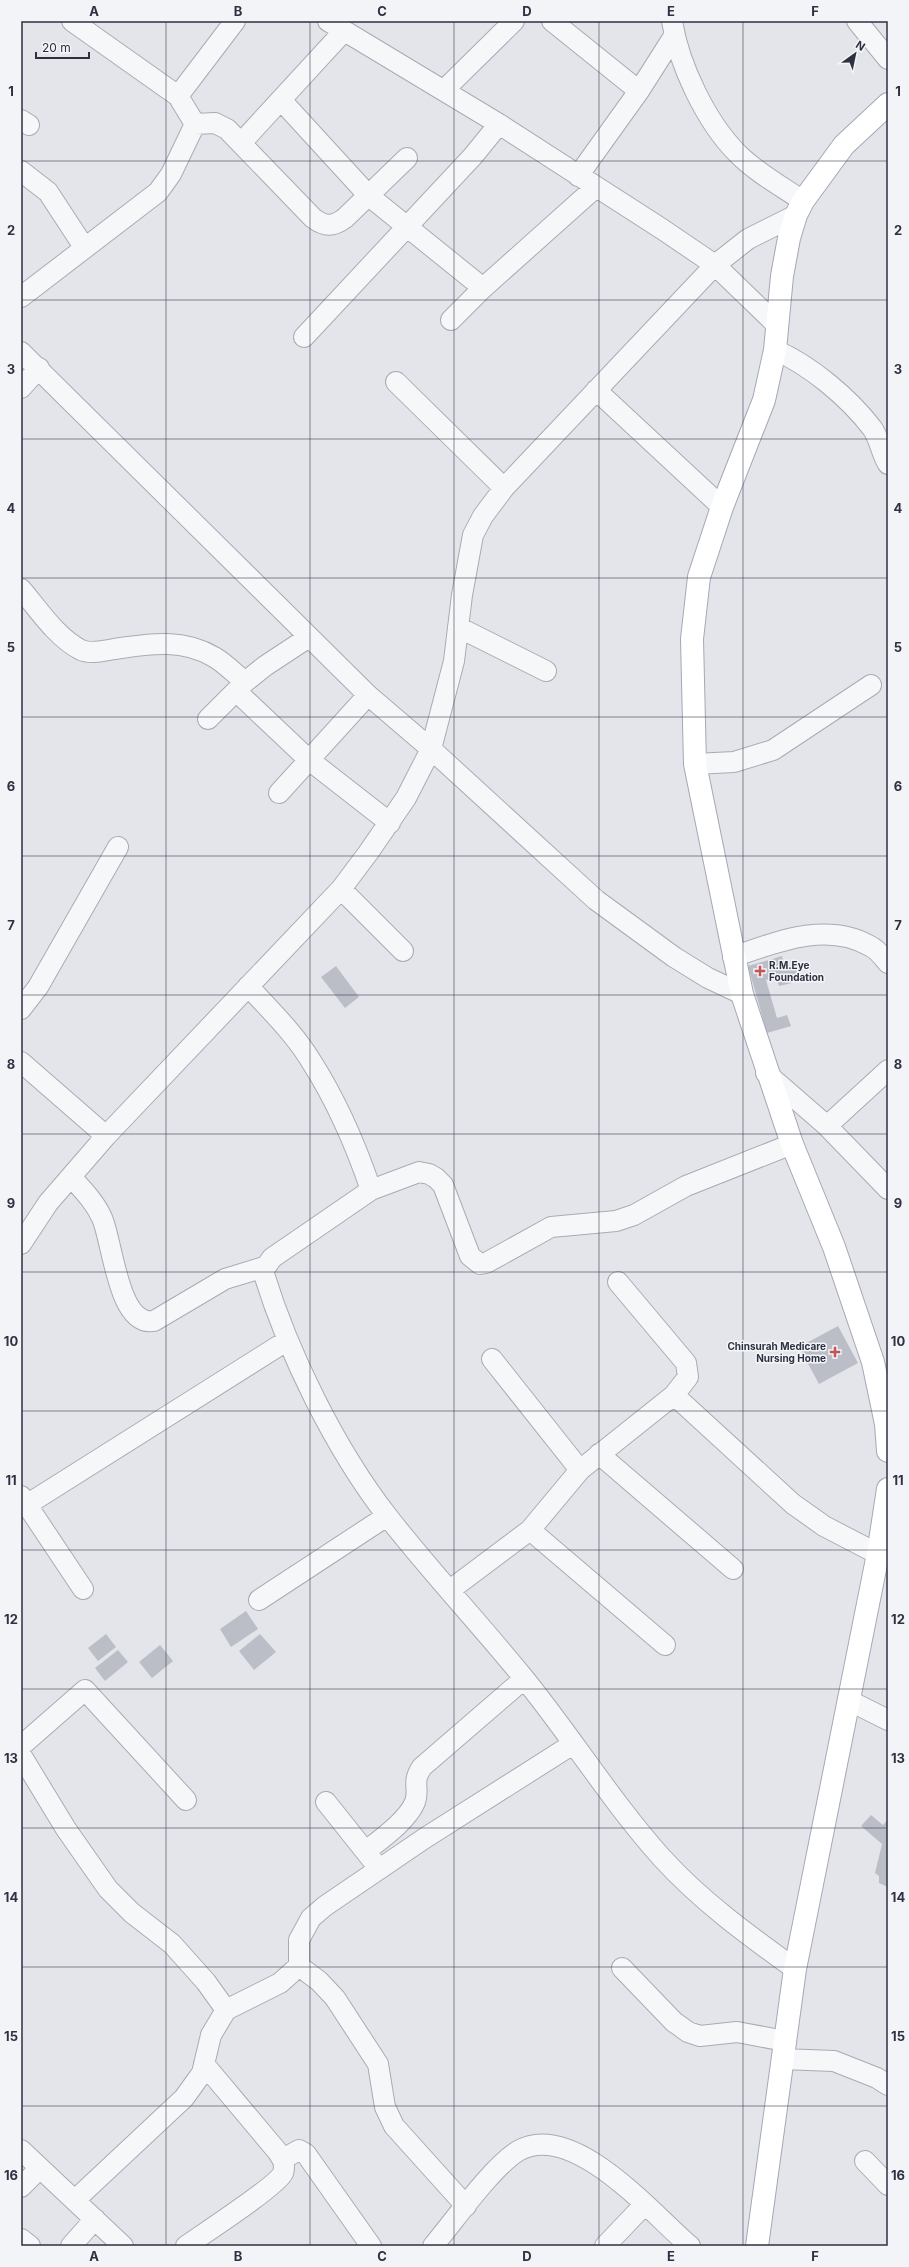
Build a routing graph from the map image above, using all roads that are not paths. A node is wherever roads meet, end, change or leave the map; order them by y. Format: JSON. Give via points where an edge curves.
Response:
{"nodes":[{"id":1,"x":72,"y":21,"type":"edge"},
{"id":2,"x":235,"y":21,"type":"edge"},
{"id":3,"x":514,"y":21,"type":"edge"},
{"id":4,"x":552,"y":21,"type":"edge"},
{"id":5,"x":857,"y":21,"type":"edge"},
{"id":6,"x":336,"y":26,"type":"edge"},
{"id":7,"x":673,"y":29,"type":"edge"},
{"id":8,"x":888,"y":59,"type":"edge"},
{"id":9,"x":444,"y":90,"type":"junction"},
{"id":10,"x":639,"y":91,"type":"junction"},
{"id":11,"x":178,"y":96,"type":"junction"},
{"id":12,"x":281,"y":100,"type":"junction"},
{"id":13,"x":888,"y":104,"type":"edge"},
{"id":14,"x":195,"y":124,"type":"junction"},
{"id":15,"x":499,"y":124,"type":"junction"},
{"id":16,"x":241,"y":143,"type":"junction"},
{"id":17,"x":407,"y":158,"type":"dead end"},
{"id":18,"x":21,"y":171,"type":"edge"},
{"id":19,"x":578,"y":176,"type":"junction"},
{"id":20,"x":596,"y":187,"type":"junction"},
{"id":21,"x":369,"y":196,"type":"junction"},
{"id":22,"x":800,"y":208,"type":"junction"},
{"id":23,"x":406,"y":227,"type":"junction"},
{"id":24,"x":84,"y":247,"type":"junction"},
{"id":25,"x":715,"y":265,"type":"junction"},
{"id":26,"x":483,"y":288,"type":"junction"},
{"id":27,"x":21,"y":297,"type":"edge"},
{"id":28,"x":451,"y":320,"type":"dead end"},
{"id":29,"x":777,"y":325,"type":"junction"},
{"id":30,"x":304,"y":337,"type":"dead end"},
{"id":31,"x":776,"y":350,"type":"junction"},
{"id":32,"x":21,"y":352,"type":"edge"},
{"id":33,"x":39,"y":368,"type":"junction"},
{"id":34,"x":396,"y":382,"type":"dead end"},
{"id":35,"x":21,"y":388,"type":"edge"},
{"id":36,"x":596,"y":390,"type":"junction"},
{"id":37,"x":888,"y":464,"type":"edge"},
{"id":38,"x":504,"y":488,"type":"junction"},
{"id":39,"x":722,"y":507,"type":"junction"},
{"id":40,"x":21,"y":590,"type":"edge"},
{"id":41,"x":458,"y":628,"type":"junction"},
{"id":42,"x":309,"y":637,"type":"junction"},
{"id":43,"x":546,"y":671,"type":"dead end"},
{"id":44,"x":871,"y":685,"type":"dead end"},
{"id":45,"x":240,"y":687,"type":"junction"},
{"id":46,"x":368,"y":695,"type":"junction"},
{"id":47,"x":208,"y":719,"type":"dead end"},
{"id":48,"x":432,"y":749,"type":"junction"},
{"id":49,"x":308,"y":760,"type":"junction"},
{"id":50,"x":695,"y":764,"type":"junction"},
{"id":51,"x":279,"y":793,"type":"dead end"},
{"id":52,"x":390,"y":823,"type":"junction"},
{"id":53,"x":118,"y":847,"type":"dead end"},
{"id":54,"x":341,"y":889,"type":"junction"},
{"id":55,"x":402,"y":951,"type":"dead end"},
{"id":56,"x":734,"y":957,"type":"junction"},
{"id":57,"x":888,"y":963,"type":"edge"},
{"id":58,"x":248,"y":986,"type":"junction"},
{"id":59,"x":742,"y":994,"type":"junction"},
{"id":60,"x":21,"y":1009,"type":"edge"},
{"id":61,"x":21,"y":1063,"type":"edge"},
{"id":62,"x":766,"y":1073,"type":"junction"},
{"id":63,"x":886,"y":1076,"type":"edge"},
{"id":64,"x":827,"y":1126,"type":"junction"},
{"id":65,"x":106,"y":1136,"type":"junction"},
{"id":66,"x":792,"y":1144,"type":"junction"},
{"id":67,"x":71,"y":1177,"type":"junction"},
{"id":68,"x":888,"y":1189,"type":"edge"},
{"id":69,"x":371,"y":1190,"type":"junction"},
{"id":70,"x":21,"y":1244,"type":"edge"},
{"id":71,"x":264,"y":1267,"type":"junction"},
{"id":72,"x":618,"y":1282,"type":"dead end"},
{"id":73,"x":288,"y":1340,"type":"junction"},
{"id":74,"x":492,"y":1359,"type":"dead end"},
{"id":75,"x":674,"y":1396,"type":"junction"},
{"id":76,"x":885,"y":1407,"type":"edge"},
{"id":77,"x":888,"y":1450,"type":"edge"},
{"id":78,"x":599,"y":1454,"type":"junction"},
{"id":79,"x":580,"y":1470,"type":"junction"},
{"id":80,"x":24,"y":1500,"type":"edge"},
{"id":81,"x":888,"y":1500,"type":"edge"},
{"id":82,"x":388,"y":1516,"type":"junction"},
{"id":83,"x":530,"y":1530,"type":"junction"},
{"id":84,"x":878,"y":1554,"type":"junction"},
{"id":85,"x":733,"y":1570,"type":"dead end"},
{"id":86,"x":83,"y":1589,"type":"dead end"},
{"id":87,"x":450,"y":1590,"type":"junction"},
{"id":88,"x":259,"y":1600,"type":"dead end"},
{"id":89,"x":665,"y":1645,"type":"dead end"},
{"id":90,"x":524,"y":1679,"type":"junction"},
{"id":91,"x":848,"y":1700,"type":"junction"},
{"id":92,"x":888,"y":1720,"type":"edge"},
{"id":93,"x":573,"y":1744,"type":"junction"},
{"id":94,"x":21,"y":1746,"type":"edge"},
{"id":95,"x":21,"y":1755,"type":"edge"},
{"id":96,"x":186,"y":1800,"type":"dead end"},
{"id":97,"x":326,"y":1802,"type":"dead end"},
{"id":98,"x":366,"y":1851,"type":"junction"},
{"id":99,"x":379,"y":1869,"type":"junction"},
{"id":100,"x":299,"y":1966,"type":"junction"},
{"id":101,"x":622,"y":1968,"type":"dead end"},
{"id":102,"x":795,"y":1969,"type":"junction"},
{"id":103,"x":226,"y":2010,"type":"junction"},
{"id":104,"x":784,"y":2050,"type":"junction"},
{"id":105,"x":204,"y":2064,"type":"junction"},
{"id":106,"x":888,"y":2085,"type":"edge"},
{"id":107,"x":21,"y":2150,"type":"edge"},
{"id":108,"x":282,"y":2159,"type":"junction"},
{"id":109,"x":865,"y":2161,"type":"dead end"},
{"id":110,"x":40,"y":2168,"type":"junction"},
{"id":111,"x":888,"y":2185,"type":"edge"},
{"id":112,"x":21,"y":2187,"type":"edge"},
{"id":113,"x":75,"y":2200,"type":"junction"},
{"id":114,"x":645,"y":2204,"type":"junction"},
{"id":115,"x":466,"y":2206,"type":"junction"},
{"id":116,"x":95,"y":2219,"type":"junction"},
{"id":117,"x":21,"y":2239,"type":"edge"},
{"id":118,"x":30,"y":2246,"type":"edge"},
{"id":119,"x":71,"y":2246,"type":"edge"},
{"id":120,"x":123,"y":2246,"type":"edge"},
{"id":121,"x":186,"y":2246,"type":"edge"},
{"id":122,"x":372,"y":2246,"type":"edge"},
{"id":123,"x":433,"y":2246,"type":"edge"},
{"id":124,"x":605,"y":2246,"type":"edge"},
{"id":125,"x":690,"y":2246,"type":"edge"},
{"id":126,"x":757,"y":2246,"type":"edge"}],
"edges":[{"from":1,"to":11,"type":"street"},
{"from":2,"to":11,"type":"street"},
{"from":3,"to":9,"type":"street"},
{"from":4,"to":10,"type":"street"},
{"from":5,"to":8,"type":"street"},
{"from":6,"to":9,"type":"street"},
{"from":6,"to":12,"type":"street"},
{"from":7,"to":10,"type":"street"},
{"from":7,"to":22,"type":"street","via":[[687,72],[702,104],[722,135],[738,154]]},
{"from":9,"to":15,"type":"street"},
{"from":10,"to":19,"type":"street"},
{"from":11,"to":14,"type":"street"},
{"from":12,"to":16,"type":"street"},
{"from":12,"to":21,"type":"street"},
{"from":13,"to":22,"type":"main road","via":[[844,145]]},
{"from":14,"to":16,"type":"street","via":[[215,123],[227,129]]},
{"from":14,"to":24,"type":"street","via":[[171,174],[158,192]]},
{"from":15,"to":19,"type":"street"},
{"from":15,"to":23,"type":"street","via":[[473,156]]},
{"from":16,"to":21,"type":"street","via":[[321,224],[336,224]]},
{"from":17,"to":21,"type":"street"},
{"from":18,"to":24,"type":"street","via":[[48,192]]},
{"from":19,"to":20,"type":"street"},
{"from":20,"to":25,"type":"street"},
{"from":20,"to":26,"type":"street"},
{"from":21,"to":23,"type":"street"},
{"from":22,"to":25,"type":"street","via":[[748,240]]},
{"from":22,"to":29,"type":"main road","via":[[789,238]]},
{"from":23,"to":26,"type":"street"},
{"from":23,"to":30,"type":"street"},
{"from":24,"to":27,"type":"street"},
{"from":25,"to":29,"type":"street"},
{"from":25,"to":36,"type":"street"},
{"from":26,"to":28,"type":"street"},
{"from":29,"to":31,"type":"main road"},
{"from":31,"to":37,"type":"street","via":[[807,367],[852,406],[872,428]]},
{"from":31,"to":39,"type":"main road","via":[[764,400]]},
{"from":32,"to":33,"type":"street"},
{"from":33,"to":35,"type":"street"},
{"from":33,"to":42,"type":"street","via":[[163,495]]},
{"from":34,"to":38,"type":"street"},
{"from":36,"to":38,"type":"street"},
{"from":36,"to":39,"type":"street"},
{"from":38,"to":41,"type":"street","via":[[483,516],[473,535]]},
{"from":39,"to":50,"type":"main road","via":[[699,577],[692,638]]},
{"from":40,"to":45,"type":"street","via":[[54,628],[82,651],[96,652],[168,643],[192,646],[215,657]]},
{"from":41,"to":43,"type":"street"},
{"from":41,"to":48,"type":"street","via":[[454,661]]},
{"from":42,"to":45,"type":"street","via":[[265,666]]},
{"from":42,"to":46,"type":"street"},
{"from":44,"to":50,"type":"street","via":[[773,750],[734,762]]},
{"from":45,"to":47,"type":"street"},
{"from":45,"to":49,"type":"street"},
{"from":46,"to":48,"type":"street"},
{"from":46,"to":49,"type":"street"},
{"from":48,"to":52,"type":"street"},
{"from":48,"to":59,"type":"street","via":[[596,900],[674,957],[708,978]]},
{"from":49,"to":51,"type":"street"},
{"from":49,"to":52,"type":"street"},
{"from":50,"to":56,"type":"main road"},
{"from":52,"to":54,"type":"street"},
{"from":53,"to":60,"type":"street","via":[[42,981]]},
{"from":54,"to":55,"type":"street"},
{"from":54,"to":58,"type":"street"},
{"from":56,"to":57,"type":"street","via":[[807,934],[826,934],[860,940],[872,946]]},
{"from":56,"to":59,"type":"main road"},
{"from":58,"to":65,"type":"street"},
{"from":58,"to":69,"type":"street","via":[[280,1020],[311,1060],[361,1159]]},
{"from":59,"to":62,"type":"main road"},
{"from":61,"to":65,"type":"street"},
{"from":62,"to":64,"type":"street"},
{"from":62,"to":66,"type":"main road"},
{"from":63,"to":64,"type":"street"},
{"from":64,"to":68,"type":"street"},
{"from":65,"to":67,"type":"street"},
{"from":66,"to":69,"type":"street","via":[[686,1186],[634,1215],[616,1221],[551,1227],[480,1264],[470,1256],[443,1185],[429,1174],[419,1172]]},
{"from":66,"to":76,"type":"main road","via":[[836,1254],[873,1362]]},
{"from":67,"to":70,"type":"street","via":[[48,1203]]},
{"from":67,"to":71,"type":"street","via":[[91,1199],[102,1217],[125,1300],[141,1321],[154,1321],[225,1279]]},
{"from":69,"to":71,"type":"street","via":[[272,1258]]},
{"from":71,"to":73,"type":"street","via":[[264,1277]]},
{"from":72,"to":75,"type":"street","via":[[686,1363],[688,1378]]},
{"from":73,"to":80,"type":"street"},
{"from":73,"to":82,"type":"street","via":[[328,1424],[349,1461]]},
{"from":74,"to":79,"type":"street"},
{"from":75,"to":78,"type":"street"},
{"from":75,"to":84,"type":"street","via":[[793,1504],[824,1526]]},
{"from":76,"to":77,"type":"main road"},
{"from":78,"to":79,"type":"street"},
{"from":78,"to":85,"type":"street"},
{"from":79,"to":83,"type":"street"},
{"from":80,"to":86,"type":"street"},
{"from":81,"to":84,"type":"main road"},
{"from":82,"to":87,"type":"street"},
{"from":82,"to":88,"type":"street"},
{"from":83,"to":87,"type":"street"},
{"from":83,"to":89,"type":"street"},
{"from":84,"to":91,"type":"main road"},
{"from":87,"to":90,"type":"street"},
{"from":90,"to":93,"type":"street"},
{"from":90,"to":98,"type":"street","via":[[422,1767],[415,1780],[415,1802],[409,1813]]},
{"from":91,"to":92,"type":"street"},
{"from":91,"to":102,"type":"main road"},
{"from":93,"to":99,"type":"street"},
{"from":93,"to":102,"type":"street","via":[[623,1812],[691,1888]]},
{"from":94,"to":96,"type":"street","via":[[85,1690]]},
{"from":95,"to":103,"type":"street","via":[[66,1829],[108,1890],[132,1913],[172,1944],[206,1982]]},
{"from":97,"to":98,"type":"street"},
{"from":98,"to":99,"type":"street"},
{"from":99,"to":100,"type":"street","via":[[311,1918],[299,1940]]},
{"from":100,"to":103,"type":"street","via":[[280,1983]]},
{"from":100,"to":115,"type":"street","via":[[319,1981],[335,1998],[378,2064],[384,2107],[394,2126]]},
{"from":101,"to":104,"type":"street","via":[[674,2022],[688,2032],[700,2036],[737,2032]]},
{"from":102,"to":104,"type":"main road"},
{"from":103,"to":105,"type":"street","via":[[211,2035]]},
{"from":104,"to":106,"type":"street","via":[[834,2061]]},
{"from":104,"to":126,"type":"main road"},
{"from":105,"to":108,"type":"street"},
{"from":105,"to":113,"type":"street","via":[[196,2083],[184,2098]]},
{"from":107,"to":110,"type":"street"},
{"from":108,"to":121,"type":"street","via":[[284,2167],[278,2180]]},
{"from":108,"to":122,"type":"street","via":[[299,2150],[306,2154]]},
{"from":109,"to":111,"type":"street"},
{"from":110,"to":112,"type":"street"},
{"from":110,"to":113,"type":"street"},
{"from":113,"to":116,"type":"street"},
{"from":114,"to":115,"type":"street","via":[[583,2156],[560,2147],[533,2146],[519,2151],[498,2168]]},
{"from":114,"to":124,"type":"street"},
{"from":114,"to":125,"type":"street"},
{"from":115,"to":123,"type":"street"},
{"from":116,"to":119,"type":"street"},
{"from":116,"to":120,"type":"street"},
{"from":117,"to":118,"type":"street"}]}
